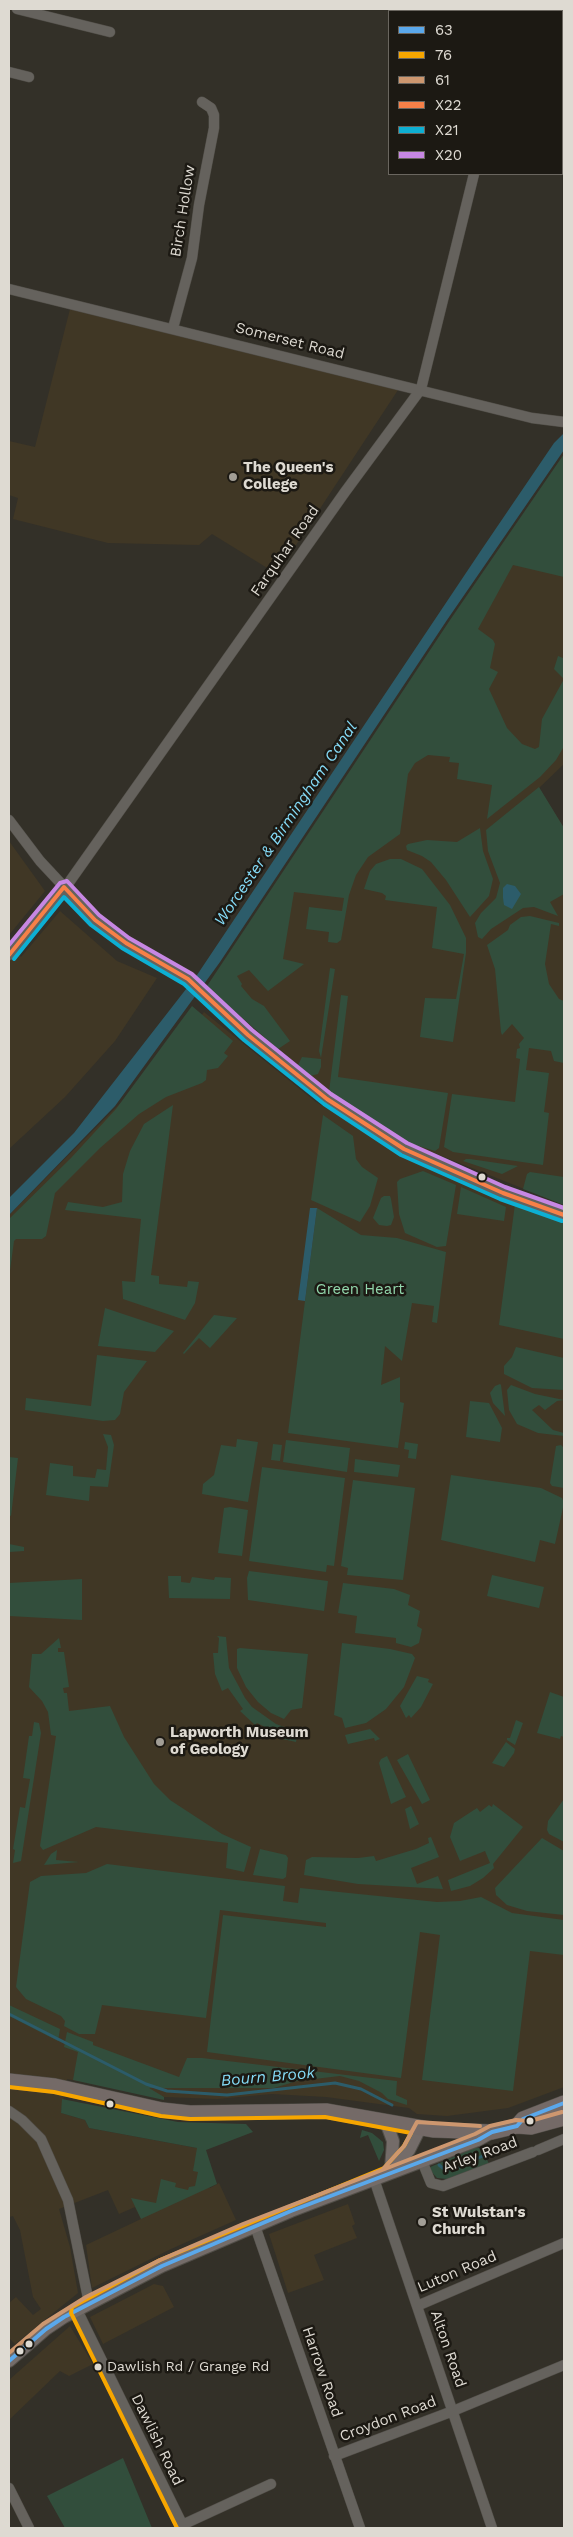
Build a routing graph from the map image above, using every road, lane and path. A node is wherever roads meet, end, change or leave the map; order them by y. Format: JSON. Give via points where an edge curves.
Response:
{"nodes":[{"id":1,"x":17,"y":9,"type":"edge"},
{"id":2,"x":110,"y":32,"type":"dead end"},
{"id":3,"x":9,"y":72,"type":"edge"},
{"id":4,"x":29,"y":77,"type":"dead end"},
{"id":5,"x":202,"y":102,"type":"dead end"},
{"id":6,"x":474,"y":175,"type":"edge"},
{"id":7,"x":9,"y":289,"type":"edge"},
{"id":8,"x":173,"y":328,"type":"junction"},
{"id":9,"x":420,"y":389,"type":"junction"},
{"id":10,"x":562,"y":422,"type":"edge"},
{"id":11,"x":9,"y":820,"type":"edge"},
{"id":12,"x":64,"y":887,"type":"junction"},
{"id":13,"x":9,"y":956,"type":"edge"},
{"id":14,"x":564,"y":1215,"type":"edge"},
{"id":15,"x":9,"y":2081,"type":"edge"},
{"id":16,"x":564,"y":2102,"type":"edge"},
{"id":17,"x":9,"y":2111,"type":"edge"},
{"id":18,"x":564,"y":2118,"type":"edge"},
{"id":19,"x":386,"y":2122,"type":"junction"},
{"id":20,"x":517,"y":2126,"type":"junction"},
{"id":21,"x":420,"y":2128,"type":"junction"},
{"id":22,"x":492,"y":2132,"type":"junction"},
{"id":23,"x":564,"y":2139,"type":"edge"},
{"id":24,"x":422,"y":2161,"type":"junction"},
{"id":25,"x":389,"y":2171,"type":"junction"},
{"id":26,"x":374,"y":2180,"type":"junction"},
{"id":27,"x":255,"y":2226,"type":"junction"},
{"id":28,"x":564,"y":2243,"type":"edge"},
{"id":29,"x":89,"y":2303,"type":"junction"},
{"id":30,"x":417,"y":2306,"type":"junction"},
{"id":31,"x":77,"y":2310,"type":"junction"},
{"id":32,"x":11,"y":2355,"type":"edge"},
{"id":33,"x":564,"y":2365,"type":"edge"},
{"id":34,"x":454,"y":2410,"type":"junction"},
{"id":35,"x":334,"y":2456,"type":"junction"},
{"id":36,"x":271,"y":2484,"type":"dead end"},
{"id":37,"x":9,"y":2488,"type":"edge"},
{"id":38,"x":183,"y":2527,"type":"edge"},
{"id":39,"x":29,"y":2528,"type":"edge"},
{"id":40,"x":360,"y":2528,"type":"edge"},
{"id":41,"x":492,"y":2528,"type":"edge"}],
"edges":[{"from":1,"to":2,"type":"street"},
{"from":3,"to":4,"type":"street"},
{"from":5,"to":8,"type":"street","name":"Birch Hollow","via":[[211,108],[214,128],[192,258]]},
{"from":6,"to":9,"type":"street","name":"Farquhar Road"},
{"from":7,"to":8,"type":"street","name":"Somerset Road"},
{"from":8,"to":9,"type":"street","name":"Somerset Road"},
{"from":9,"to":10,"type":"street","name":"Somerset Road"},
{"from":9,"to":12,"type":"street","name":"Farquhar Road"},
{"from":11,"to":12,"type":"street"},
{"from":12,"to":13,"type":"street","name":"Farquhar Road"},
{"from":12,"to":14,"type":"street","via":[[95,920],[126,943],[188,978],[327,1100],[404,1149],[503,1194]]},
{"from":15,"to":19,"type":"highway","via":[[55,2086],[162,2110],[190,2113],[309,2110]]},
{"from":16,"to":20,"type":"highway","via":[[523,2119]]},
{"from":17,"to":29,"type":"street","via":[[41,2139],[71,2212]]},
{"from":18,"to":20,"type":"highway","via":[[531,2128]]},
{"from":19,"to":21,"type":"highway"},
{"from":19,"to":25,"type":"main road","via":[[393,2141]]},
{"from":20,"to":22,"type":"highway"},
{"from":21,"to":22,"type":"highway"},
{"from":21,"to":25,"type":"main road","via":[[409,2150]]},
{"from":22,"to":24,"type":"main road"},
{"from":23,"to":24,"type":"street","name":"Arley Road","via":[[443,2186],[431,2182]]},
{"from":24,"to":25,"type":"main road"},
{"from":25,"to":26,"type":"main road"},
{"from":26,"to":27,"type":"main road"},
{"from":26,"to":30,"type":"street","name":"Alton Road"},
{"from":27,"to":29,"type":"main road","via":[[162,2266]]},
{"from":27,"to":35,"type":"street","name":"Harrow Road"},
{"from":28,"to":30,"type":"street","name":"Luton Road"},
{"from":29,"to":31,"type":"main road"},
{"from":30,"to":34,"type":"street","name":"Alton Road"},
{"from":31,"to":32,"type":"main road"},
{"from":31,"to":38,"type":"street","name":"Dawlish Road"},
{"from":33,"to":34,"type":"street","name":"Croydon Road"},
{"from":34,"to":35,"type":"street","name":"Croydon Road"},
{"from":34,"to":41,"type":"street","name":"Alton Road"},
{"from":35,"to":40,"type":"street","name":"Harrow Road"},
{"from":36,"to":38,"type":"street"},
{"from":37,"to":39,"type":"street"}]}
